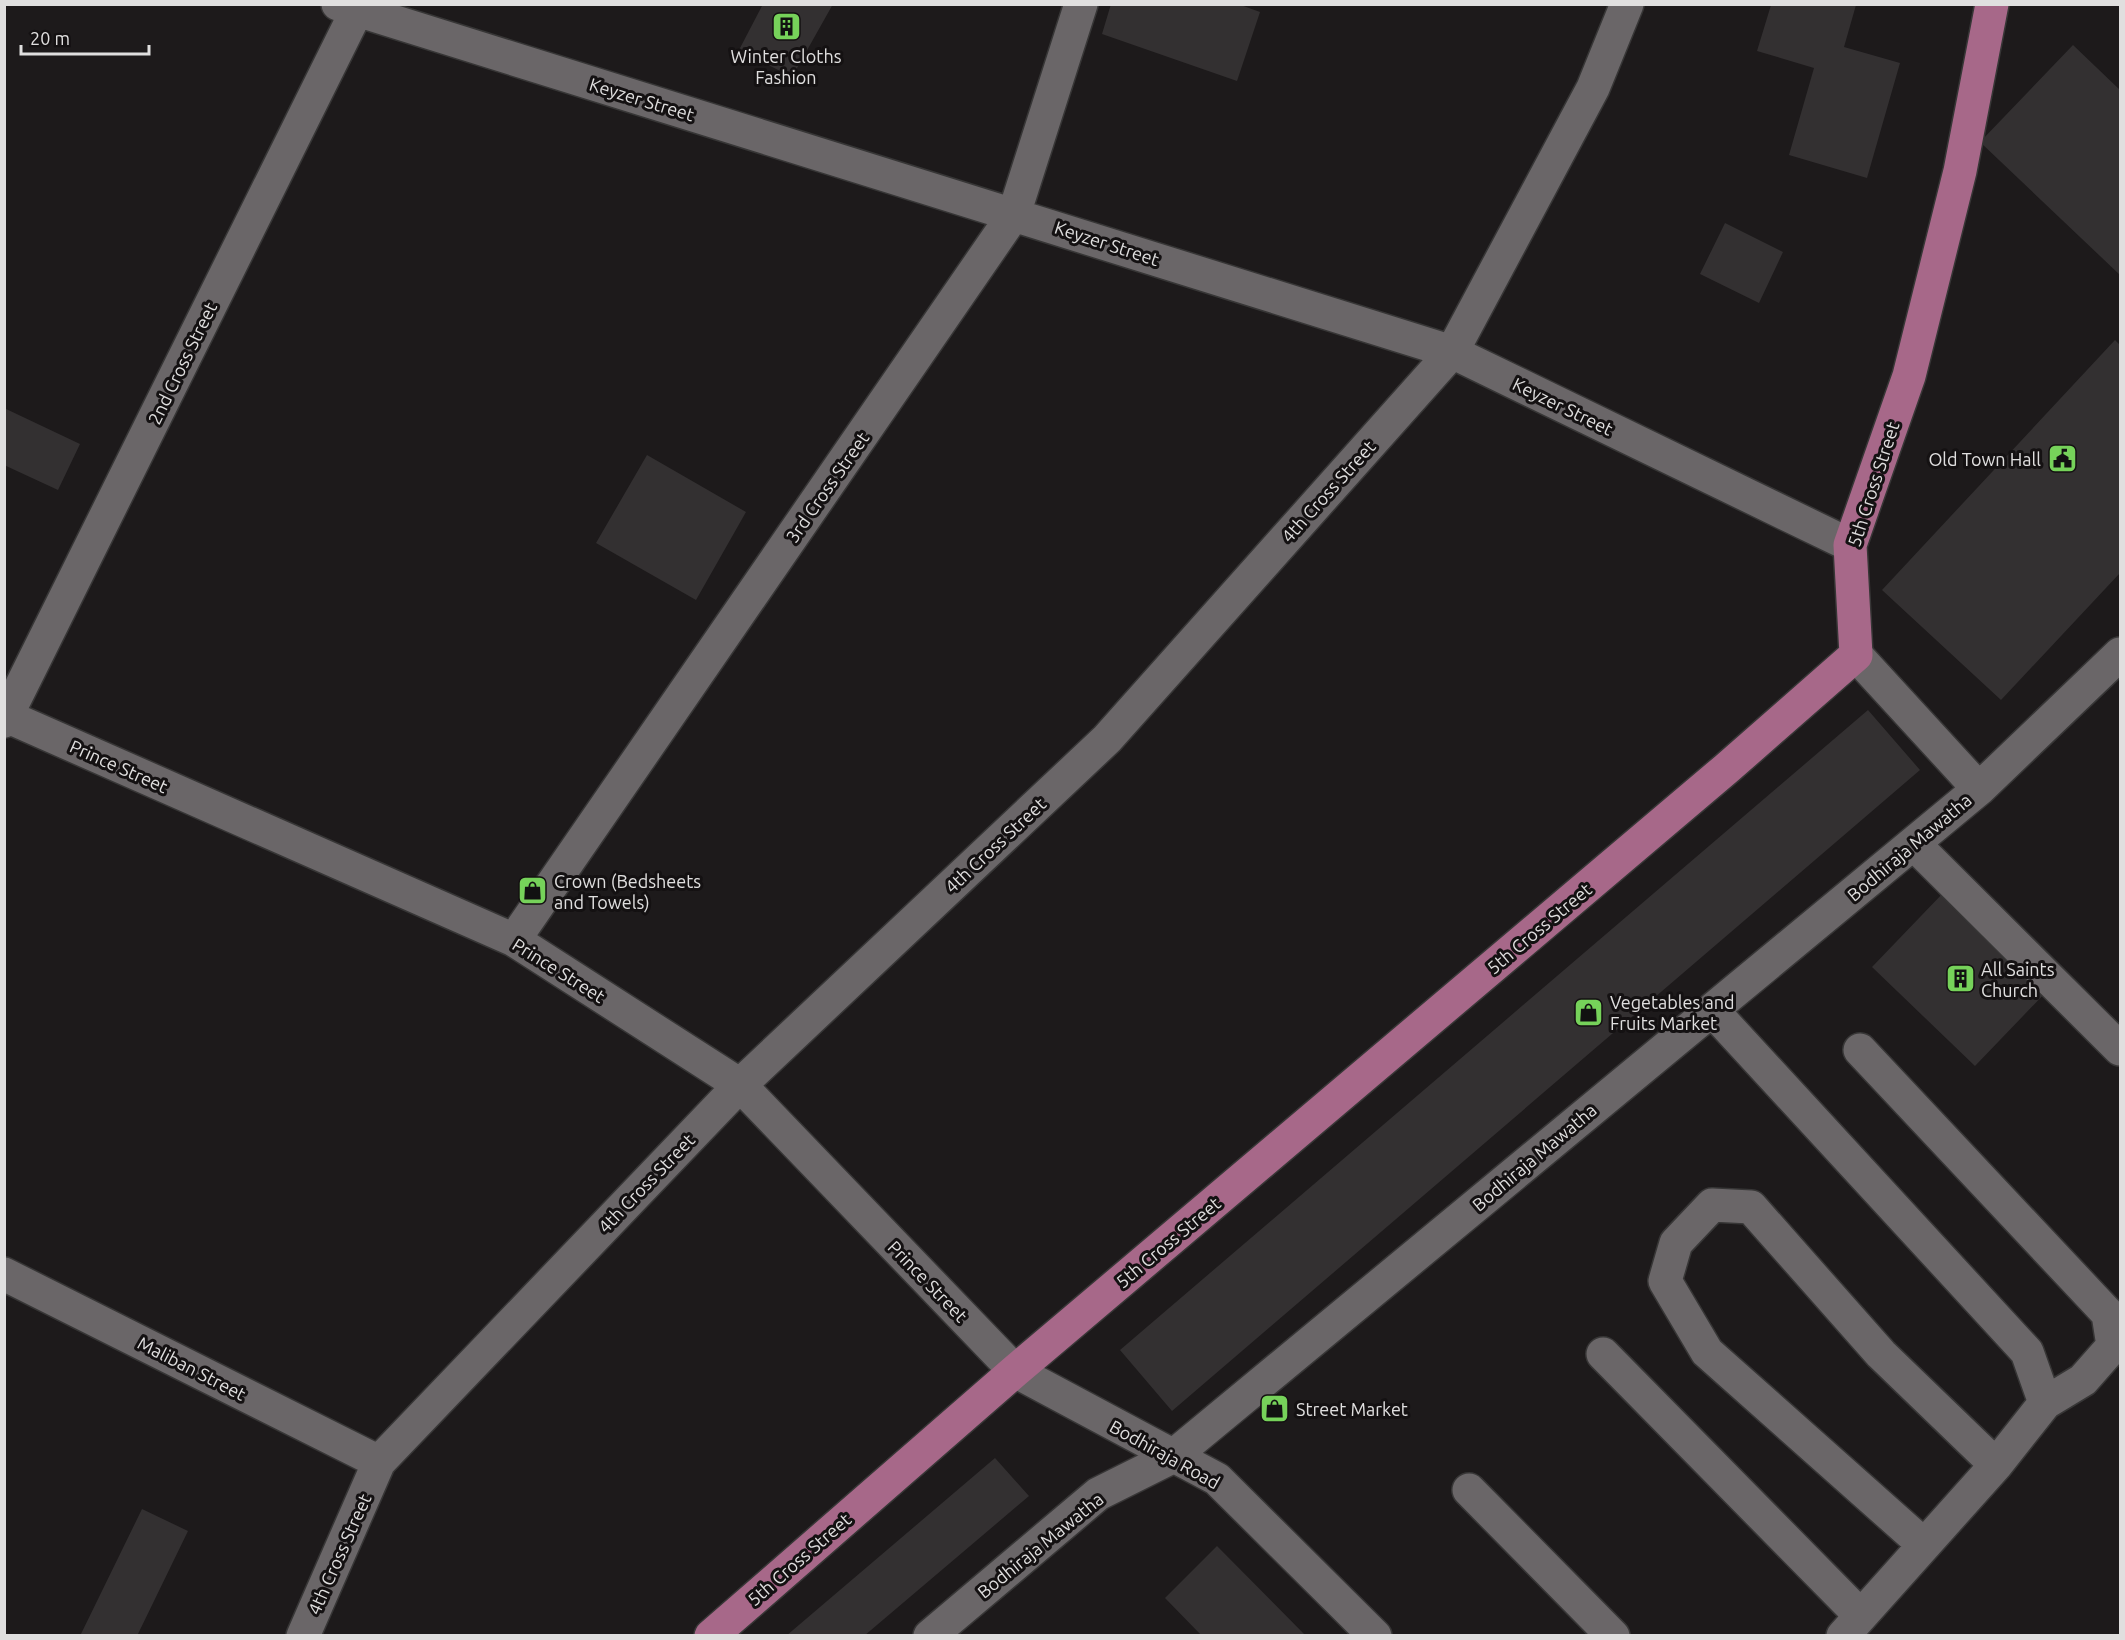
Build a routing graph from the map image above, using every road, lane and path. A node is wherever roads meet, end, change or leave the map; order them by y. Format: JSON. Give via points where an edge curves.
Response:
{"nodes":[{"id":1,"x":1081,"y":4,"type":"edge"},
{"id":2,"x":1627,"y":4,"type":"edge"},
{"id":3,"x":1992,"y":4,"type":"edge"},
{"id":4,"x":352,"y":7,"type":"edge"},
{"id":5,"x":1014,"y":214,"type":"junction"},
{"id":6,"x":1452,"y":352,"type":"junction"},
{"id":7,"x":1850,"y":545,"type":"junction"},
{"id":8,"x":2121,"y":654,"type":"edge"},
{"id":9,"x":1856,"y":655,"type":"junction"},
{"id":10,"x":5,"y":718,"type":"edge"},
{"id":11,"x":1979,"y":789,"type":"junction"},
{"id":12,"x":1914,"y":844,"type":"junction"},
{"id":13,"x":514,"y":940,"type":"junction"},
{"id":14,"x":1712,"y":1010,"type":"junction"},
{"id":15,"x":2121,"y":1049,"type":"edge"},
{"id":16,"x":1860,"y":1050,"type":"dead end"},
{"id":17,"x":740,"y":1085,"type":"junction"},
{"id":18,"x":4,"y":1274,"type":"edge"},
{"id":19,"x":1604,"y":1354,"type":"dead end"},
{"id":20,"x":1015,"y":1371,"type":"junction"},
{"id":21,"x":2045,"y":1403,"type":"junction"},
{"id":22,"x":1172,"y":1457,"type":"junction"},
{"id":23,"x":380,"y":1462,"type":"junction"},
{"id":24,"x":1996,"y":1465,"type":"junction"},
{"id":25,"x":1469,"y":1490,"type":"dead end"},
{"id":26,"x":1924,"y":1545,"type":"junction"},
{"id":27,"x":1852,"y":1626,"type":"edge"},
{"id":28,"x":303,"y":1635,"type":"edge"},
{"id":29,"x":711,"y":1635,"type":"edge"},
{"id":30,"x":930,"y":1635,"type":"edge"},
{"id":31,"x":1375,"y":1635,"type":"edge"},
{"id":32,"x":1613,"y":1635,"type":"edge"}],
"edges":[{"from":1,"to":5,"type":"street","name":"3rd Cross Street"},
{"from":2,"to":6,"type":"street","name":"4th Cross Street","via":[[1593,88]]},
{"from":3,"to":7,"type":"main road","name":"5th Cross Street","via":[[1960,171],[1910,376]]},
{"from":4,"to":5,"type":"street","name":"Keyzer Street"},
{"from":4,"to":10,"type":"street","name":"2nd Cross Street"},
{"from":5,"to":6,"type":"street","name":"Keyzer Street"},
{"from":5,"to":13,"type":"street","name":"3rd Cross Street"},
{"from":6,"to":7,"type":"street","name":"Keyzer Street"},
{"from":6,"to":17,"type":"street","name":"4th Cross Street","via":[[1107,739]]},
{"from":7,"to":9,"type":"main road","name":"5th Cross Street"},
{"from":8,"to":11,"type":"street","name":"Bodhiraja Mawatha"},
{"from":9,"to":11,"type":"street"},
{"from":9,"to":20,"type":"main road","name":"5th Cross Street"},
{"from":10,"to":13,"type":"street","name":"Prince Street"},
{"from":11,"to":12,"type":"street","name":"Bodhiraja Mawatha"},
{"from":12,"to":14,"type":"street","name":"Bodhiraja Mawatha"},
{"from":12,"to":15,"type":"street"},
{"from":13,"to":17,"type":"street","name":"Prince Street"},
{"from":14,"to":21,"type":"street","via":[[2027,1352]]},
{"from":14,"to":22,"type":"street","name":"Bodhiraja Mawatha"},
{"from":16,"to":21,"type":"street","via":[[2108,1314],[2114,1346],[2083,1380]]},
{"from":17,"to":20,"type":"street","name":"Prince Street"},
{"from":17,"to":23,"type":"street","name":"4th Cross Street"},
{"from":18,"to":23,"type":"street","name":"Maliban Street"},
{"from":19,"to":27,"type":"street"},
{"from":20,"to":22,"type":"street","name":"Bodhiraja Road"},
{"from":20,"to":29,"type":"main road","name":"5th Cross Street"},
{"from":21,"to":24,"type":"street"},
{"from":22,"to":30,"type":"street","name":"Bodhiraja Mawatha","via":[[1098,1494]]},
{"from":22,"to":31,"type":"street","name":"Bodhiraja Road","via":[[1217,1479]]},
{"from":23,"to":28,"type":"street","name":"4th Cross Street"},
{"from":24,"to":26,"type":"street"},
{"from":24,"to":26,"type":"street","via":[[1881,1354],[1751,1207],[1712,1205],[1676,1243],[1665,1281],[1707,1352]]},
{"from":25,"to":32,"type":"street"},
{"from":26,"to":27,"type":"street"}]}
